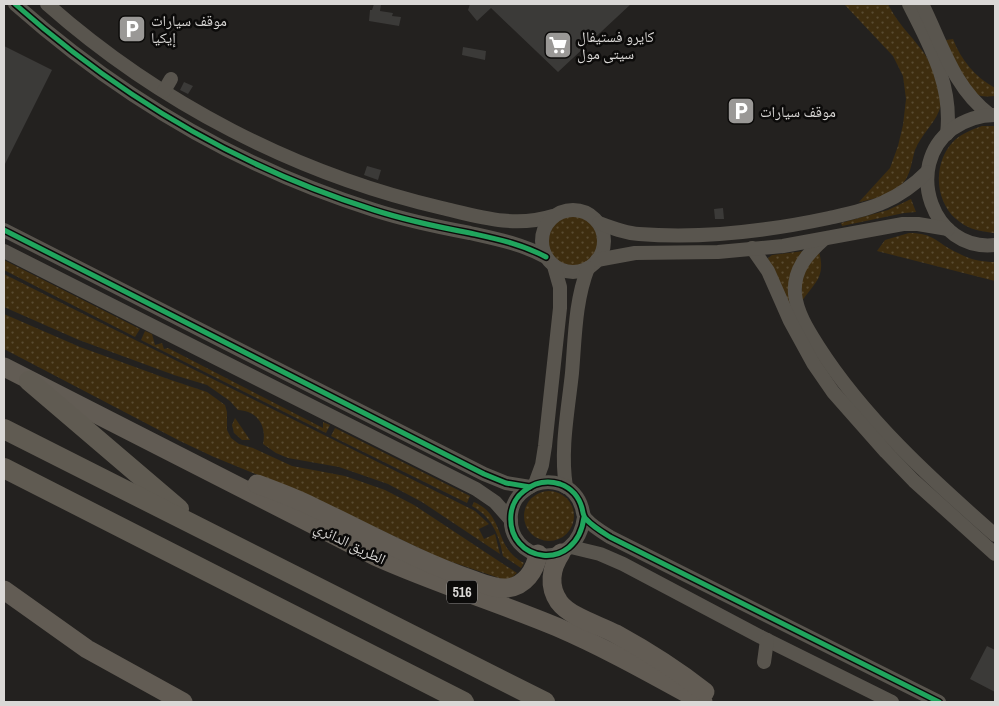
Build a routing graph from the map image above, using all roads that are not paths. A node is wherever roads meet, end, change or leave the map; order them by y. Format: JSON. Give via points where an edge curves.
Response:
{"nodes":[{"id":1,"x":15,"y":4,"type":"edge"},
{"id":2,"x":47,"y":4,"type":"edge"},
{"id":3,"x":909,"y":4,"type":"edge"},
{"id":4,"x":922,"y":4,"type":"edge"},
{"id":5,"x":170,"y":79,"type":"dead end"},
{"id":6,"x":164,"y":91,"type":"junction"},
{"id":7,"x":993,"y":115,"type":"edge"},
{"id":8,"x":947,"y":134,"type":"junction"},
{"id":9,"x":927,"y":172,"type":"junction"},
{"id":10,"x":553,"y":216,"type":"junction"},
{"id":11,"x":599,"y":223,"type":"junction"},
{"id":12,"x":948,"y":229,"type":"junction"},
{"id":13,"x":4,"y":230,"type":"edge"},
{"id":14,"x":824,"y":239,"type":"junction"},
{"id":15,"x":995,"y":246,"type":"edge"},
{"id":16,"x":752,"y":248,"type":"junction"},
{"id":17,"x":4,"y":252,"type":"edge"},
{"id":18,"x":550,"y":262,"type":"junction"},
{"id":19,"x":592,"y":264,"type":"junction"},
{"id":20,"x":4,"y":367,"type":"edge"},
{"id":21,"x":29,"y":381,"type":"junction"},
{"id":22,"x":4,"y":429,"type":"edge"},
{"id":23,"x":4,"y":468,"type":"edge"},
{"id":24,"x":223,"y":479,"type":"junction"},
{"id":25,"x":532,"y":485,"type":"junction"},
{"id":26,"x":566,"y":487,"type":"junction"},
{"id":27,"x":584,"y":517,"type":"junction"},
{"id":28,"x":510,"y":520,"type":"junction"},
{"id":29,"x":197,"y":526,"type":"junction"},
{"id":30,"x":995,"y":534,"type":"edge"},
{"id":31,"x":566,"y":550,"type":"junction"},
{"id":32,"x":538,"y":554,"type":"junction"},
{"id":33,"x":995,"y":554,"type":"edge"},
{"id":34,"x":4,"y":590,"type":"edge"},
{"id":35,"x":767,"y":640,"type":"junction"},
{"id":36,"x":764,"y":662,"type":"dead end"},
{"id":37,"x":874,"y":693,"type":"junction"},
{"id":38,"x":183,"y":702,"type":"edge"},
{"id":39,"x":464,"y":702,"type":"edge"},
{"id":40,"x":545,"y":702,"type":"edge"},
{"id":41,"x":703,"y":702,"type":"edge"},
{"id":42,"x":714,"y":702,"type":"edge"},
{"id":43,"x":861,"y":702,"type":"edge"},
{"id":44,"x":892,"y":702,"type":"edge"},
{"id":45,"x":940,"y":702,"type":"edge"}],
"edges":[{"from":1,"to":18,"type":"street","via":[[125,90],[234,154],[346,202],[384,214],[515,243]]},
{"from":2,"to":6,"type":"street","via":[[109,54]]},
{"from":3,"to":8,"type":"street","via":[[943,80],[949,107]]},
{"from":4,"to":7,"type":"street","via":[[962,87],[970,98]]},
{"from":5,"to":6,"type":"street"},
{"from":6,"to":10,"type":"street","via":[[254,142],[364,186],[498,220],[530,222]]},
{"from":7,"to":8,"type":"street","via":[[974,118]]},
{"from":8,"to":9,"type":"street","via":[[937,145]]},
{"from":9,"to":11,"type":"street","via":[[882,204],[772,228],[653,234],[625,232]]},
{"from":9,"to":12,"type":"street","via":[[928,193],[935,213]]},
{"from":10,"to":11,"type":"street","via":[[566,210],[578,210],[590,214]]},
{"from":10,"to":18,"type":"street","via":[[541,240]]},
{"from":11,"to":19,"type":"street","via":[[604,238],[601,254]]},
{"from":12,"to":14,"type":"street","via":[[902,224]]},
{"from":12,"to":15,"type":"street","via":[[976,244]]},
{"from":13,"to":25,"type":"street","via":[[484,474],[506,483]]},
{"from":14,"to":16,"type":"street"},
{"from":14,"to":30,"type":"street","via":[[805,258],[796,280],[796,304],[812,337],[845,383],[897,442]]},
{"from":16,"to":19,"type":"street","via":[[718,252],[635,253]]},
{"from":16,"to":33,"type":"street","via":[[768,271],[813,363],[834,392],[914,481]]},
{"from":17,"to":28,"type":"street","via":[[476,489],[495,502]]},
{"from":18,"to":19,"type":"street","via":[[567,272]]},
{"from":18,"to":25,"type":"street","via":[[560,287],[559,313],[542,466]]},
{"from":19,"to":26,"type":"street","via":[[579,298],[564,447]]},
{"from":20,"to":21,"type":"highway","name":"الطريق الدائري","number":"516"},
{"from":21,"to":24,"type":"highway","name":"الطريق الدائري","number":"516"},
{"from":21,"to":29,"type":"highway","number":"516"},
{"from":22,"to":29,"type":"highway","number":"516"},
{"from":23,"to":39,"type":"highway"},
{"from":24,"to":32,"type":"highway","via":[[259,484],[418,558],[495,587],[512,587],[523,582],[532,573]]},
{"from":24,"to":41,"type":"highway","name":"الطريق الدائري","number":"516","via":[[402,568],[522,613],[593,644]]},
{"from":25,"to":26,"type":"street","via":[[551,482]]},
{"from":25,"to":28,"type":"street","via":[[516,501]]},
{"from":26,"to":27,"type":"street","via":[[581,503]]},
{"from":27,"to":31,"type":"street","via":[[580,533]]},
{"from":27,"to":45,"type":"street","via":[[618,542]]},
{"from":28,"to":32,"type":"street","via":[[516,538]]},
{"from":29,"to":40,"type":"highway","number":"516"},
{"from":31,"to":32,"type":"street","via":[[546,556]]},
{"from":31,"to":35,"type":"street","via":[[600,554],[623,564]]},
{"from":31,"to":42,"type":"highway","via":[[557,560],[552,575],[553,591],[560,604],[654,656]]},
{"from":34,"to":38,"type":"highway","via":[[87,649]]},
{"from":35,"to":36,"type":"street"},
{"from":35,"to":37,"type":"street"},
{"from":37,"to":43,"type":"street"},
{"from":37,"to":44,"type":"street"}]}
